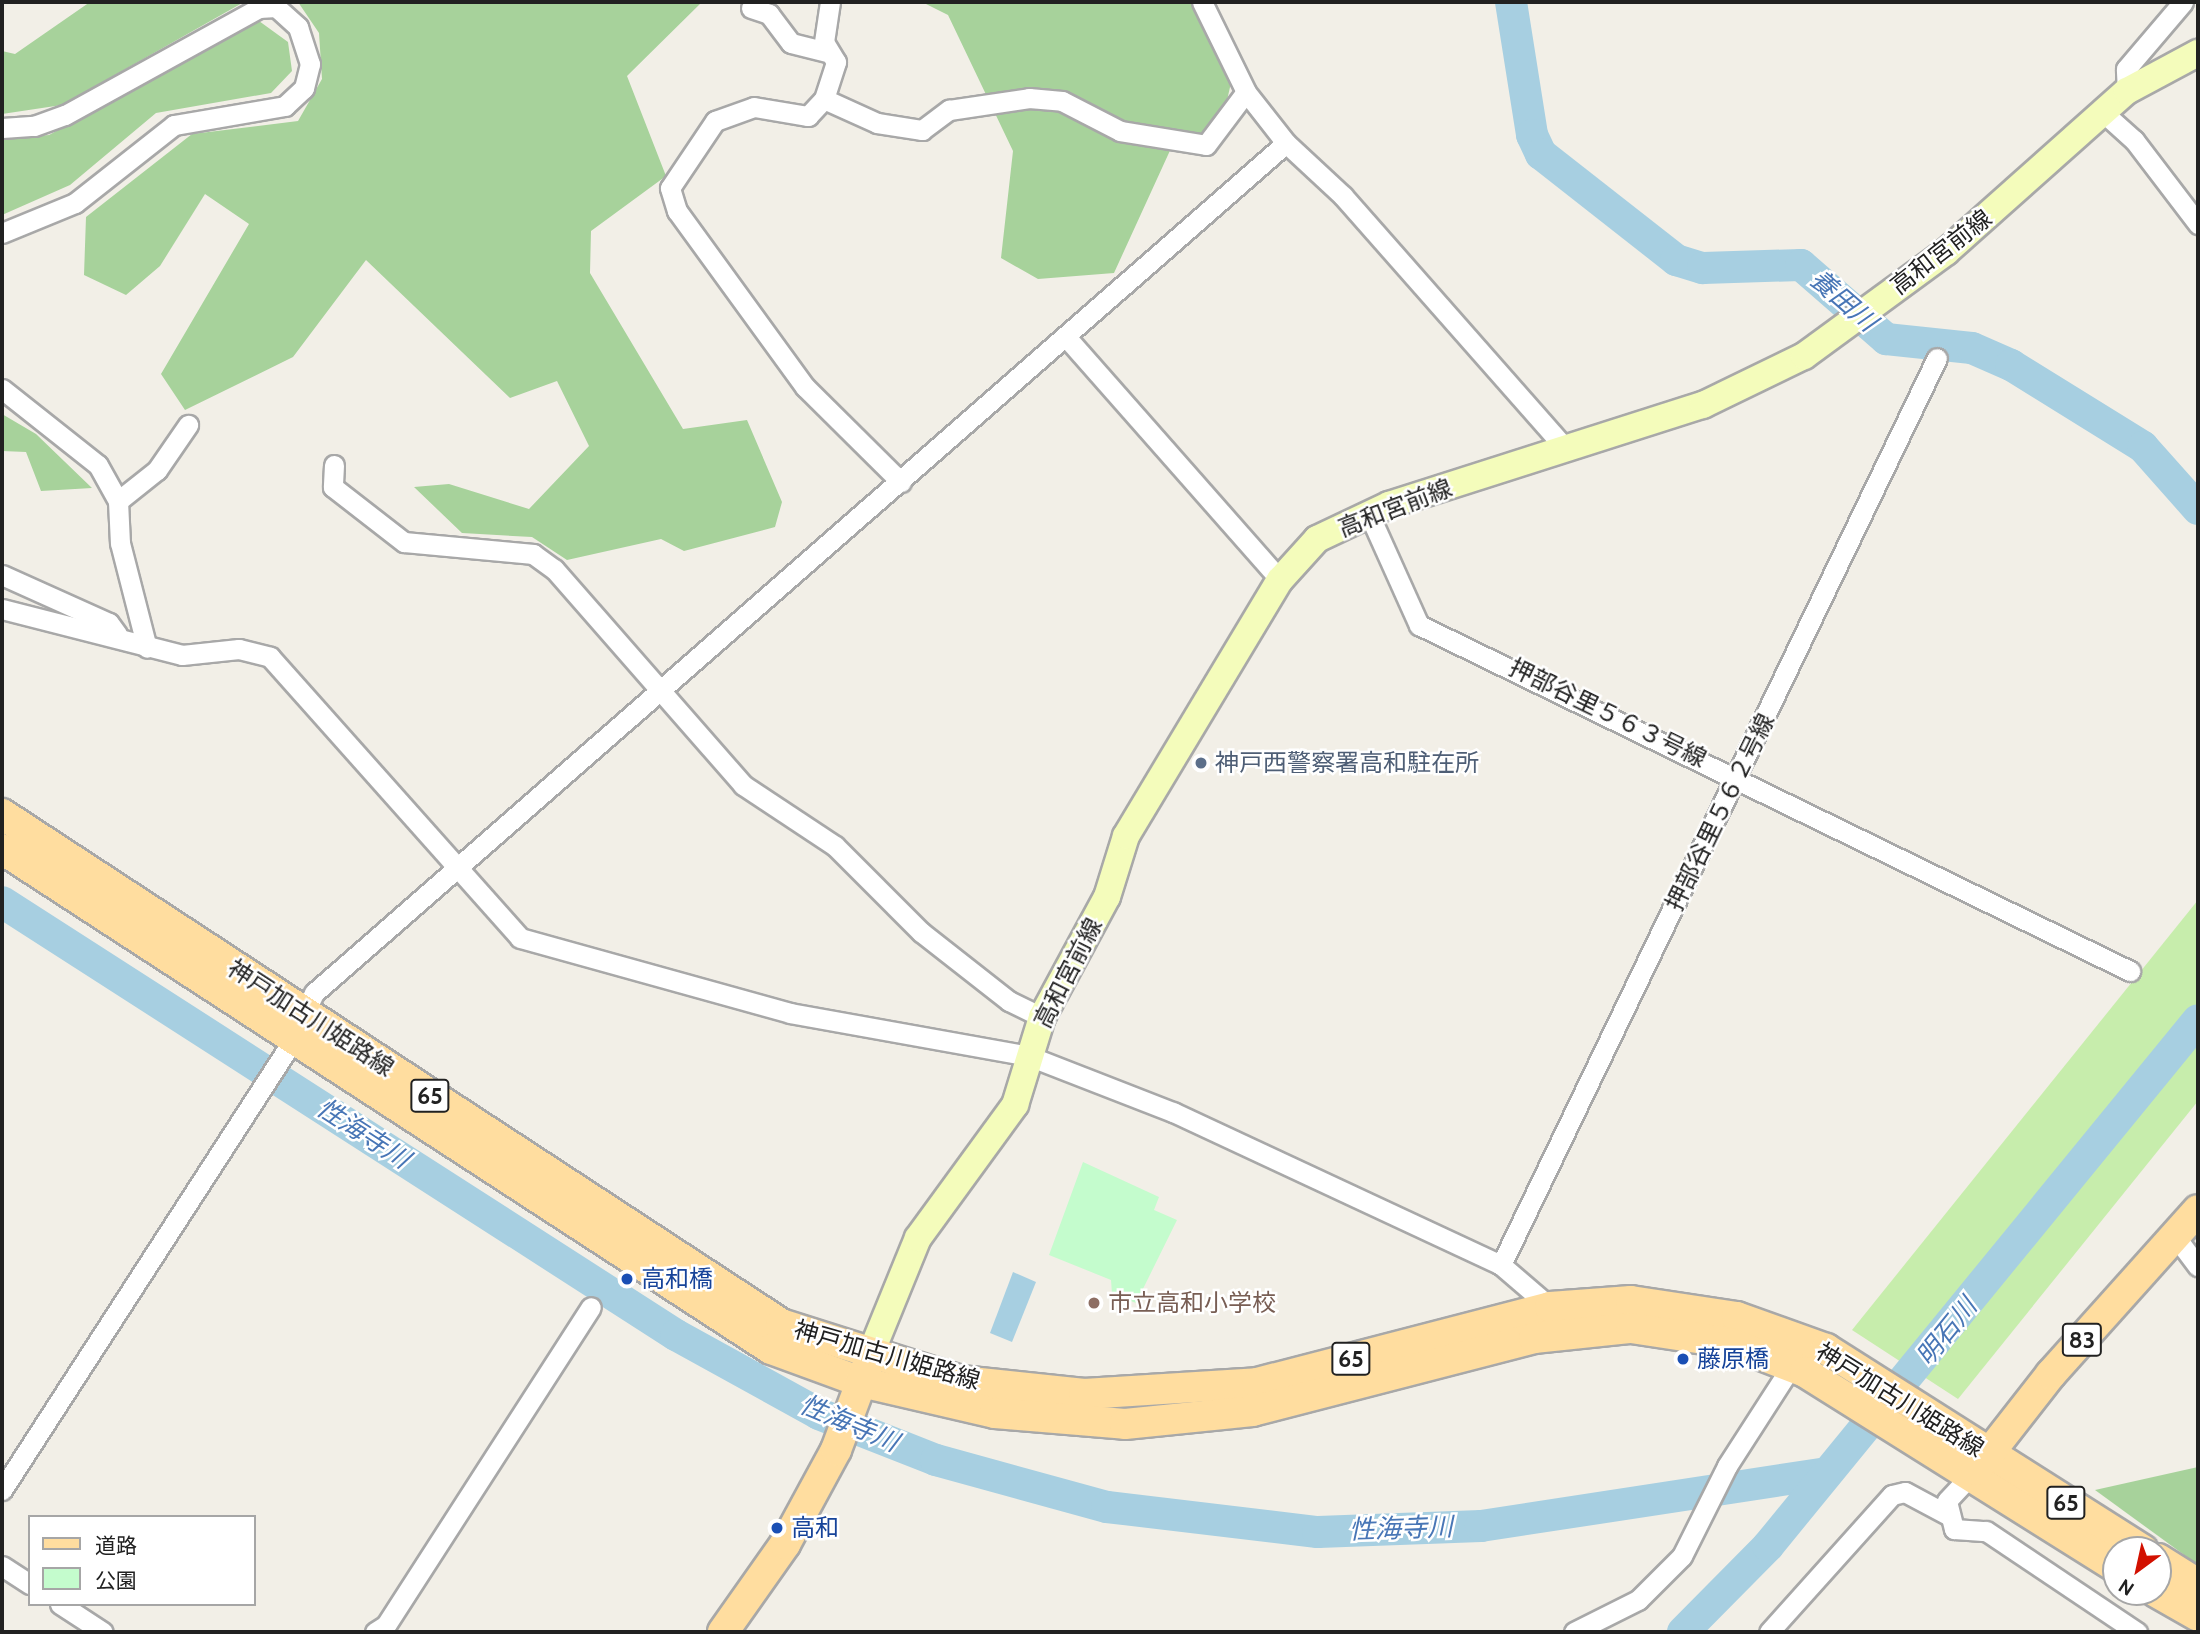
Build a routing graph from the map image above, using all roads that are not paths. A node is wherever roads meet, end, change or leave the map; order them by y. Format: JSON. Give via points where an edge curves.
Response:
{"nodes":[{"id":1,"x":830,"y":2,"type":"edge"},
{"id":2,"x":1202,"y":2,"type":"edge"},
{"id":3,"x":2183,"y":2,"type":"edge"},
{"id":4,"x":751,"y":8,"type":"dead end"},
{"id":5,"x":826,"y":52,"type":"junction"},
{"id":6,"x":2198,"y":53,"type":"edge"},
{"id":7,"x":2127,"y":91,"type":"junction"},
{"id":8,"x":1246,"y":92,"type":"junction"},
{"id":9,"x":824,"y":99,"type":"junction"},
{"id":10,"x":2106,"y":115,"type":"junction"},
{"id":11,"x":2,"y":128,"type":"edge"},
{"id":12,"x":1286,"y":143,"type":"junction"},
{"id":13,"x":2198,"y":224,"type":"edge"},
{"id":14,"x":2,"y":233,"type":"edge"},
{"id":15,"x":1067,"y":338,"type":"junction"},
{"id":16,"x":1937,"y":358,"type":"dead end"},
{"id":17,"x":2,"y":389,"type":"edge"},
{"id":18,"x":188,"y":425,"type":"dead end"},
{"id":19,"x":1567,"y":450,"type":"junction"},
{"id":20,"x":334,"y":465,"type":"dead end"},
{"id":21,"x":901,"y":482,"type":"junction"},
{"id":22,"x":118,"y":501,"type":"junction"},
{"id":23,"x":1369,"y":514,"type":"junction"},
{"id":24,"x":2,"y":576,"type":"edge"},
{"id":25,"x":1280,"y":580,"type":"junction"},
{"id":26,"x":2,"y":608,"type":"edge"},
{"id":27,"x":122,"y":640,"type":"junction"},
{"id":28,"x":147,"y":648,"type":"junction"},
{"id":29,"x":660,"y":695,"type":"junction"},
{"id":30,"x":1736,"y":776,"type":"junction"},
{"id":31,"x":2,"y":814,"type":"edge"},
{"id":32,"x":2,"y":849,"type":"edge"},
{"id":33,"x":461,"y":868,"type":"junction"},
{"id":34,"x":2130,"y":971,"type":"dead end"},
{"id":35,"x":1042,"y":1017,"type":"junction"},
{"id":36,"x":292,"y":1034,"type":"junction"},
{"id":37,"x":1029,"y":1056,"type":"junction"},
{"id":38,"x":2198,"y":1210,"type":"edge"},
{"id":39,"x":2175,"y":1236,"type":"junction"},
{"id":40,"x":1501,"y":1265,"type":"junction"},
{"id":41,"x":2198,"y":1266,"type":"edge"},
{"id":42,"x":591,"y":1307,"type":"dead end"},
{"id":43,"x":1550,"y":1307,"type":"junction"},
{"id":44,"x":871,"y":1353,"type":"junction"},
{"id":45,"x":1798,"y":1369,"type":"junction"},
{"id":46,"x":857,"y":1395,"type":"junction"},
{"id":47,"x":1934,"y":1436,"type":"junction"},
{"id":48,"x":1980,"y":1466,"type":"junction"},
{"id":49,"x":2,"y":1490,"type":"edge"},
{"id":50,"x":1948,"y":1515,"type":"junction"},
{"id":51,"x":2116,"y":1536,"type":"edge"},
{"id":52,"x":2102,"y":1557,"type":"edge"},
{"id":53,"x":2,"y":1566,"type":"edge"},
{"id":54,"x":2172,"y":1568,"type":"edge"},
{"id":55,"x":28,"y":1583,"type":"edge"},
{"id":56,"x":2198,"y":1584,"type":"edge"},
{"id":57,"x":2172,"y":1601,"type":"edge"},
{"id":58,"x":64,"y":1606,"type":"edge"},
{"id":59,"x":2198,"y":1616,"type":"edge"},
{"id":60,"x":103,"y":1632,"type":"edge"},
{"id":61,"x":375,"y":1632,"type":"edge"},
{"id":62,"x":723,"y":1632,"type":"edge"},
{"id":63,"x":1574,"y":1632,"type":"edge"},
{"id":64,"x":1769,"y":1632,"type":"edge"},
{"id":65,"x":2137,"y":1632,"type":"edge"}],
"edges":[{"from":1,"to":5,"type":"street"},
{"from":2,"to":8,"type":"street"},
{"from":3,"to":7,"type":"street","via":[[2126,69]]},
{"from":4,"to":5,"type":"street","via":[[769,14],[791,43]]},
{"from":5,"to":9,"type":"street","via":[[836,62]]},
{"from":6,"to":7,"type":"street","name":"高和宮前線"},
{"from":7,"to":10,"type":"street","name":"高和宮前線"},
{"from":8,"to":9,"type":"street","via":[[1206,145],[1120,131],[1062,101],[1006,98],[949,110],[922,130],[877,123]]},
{"from":8,"to":12,"type":"street"},
{"from":9,"to":21,"type":"street","via":[[808,116],[733,110],[715,121],[670,188],[677,212],[732,294],[805,387]]},
{"from":10,"to":13,"type":"street","via":[[2134,140]]},
{"from":10,"to":19,"type":"street","name":"高和宮前線","via":[[1946,252],[1804,356],[1703,405]]},
{"from":11,"to":14,"type":"street","via":[[34,126],[65,115],[259,8],[276,8],[298,27],[310,64],[304,88],[285,106],[174,125],[75,203]]},
{"from":12,"to":15,"type":"street"},
{"from":12,"to":19,"type":"street","via":[[1343,196]]},
{"from":15,"to":21,"type":"street"},
{"from":15,"to":25,"type":"street"},
{"from":16,"to":30,"type":"street","name":"押部谷里５６２号線"},
{"from":17,"to":22,"type":"street","via":[[98,465]]},
{"from":18,"to":22,"type":"street","via":[[157,470]]},
{"from":19,"to":23,"type":"street","name":"高和宮前線"},
{"from":20,"to":29,"type":"street","via":[[332,487],[404,542],[533,554],[554,569]]},
{"from":21,"to":29,"type":"street"},
{"from":22,"to":28,"type":"street","via":[[120,544]]},
{"from":23,"to":25,"type":"street","name":"高和宮前線","via":[[1317,539]]},
{"from":23,"to":30,"type":"street","name":"押部谷里５６３号線","via":[[1419,625]]},
{"from":24,"to":27,"type":"street","via":[[109,623]]},
{"from":25,"to":35,"type":"street","name":"高和宮前線","via":[[1126,836],[1107,897]]},
{"from":26,"to":27,"type":"street"},
{"from":27,"to":28,"type":"street"},
{"from":28,"to":33,"type":"street","via":[[182,655],[239,649],[270,657]]},
{"from":29,"to":33,"type":"street"},
{"from":29,"to":35,"type":"street","via":[[743,785],[835,846],[921,932],[1009,1001]]},
{"from":30,"to":34,"type":"street","name":"押部谷里５６３号線"},
{"from":30,"to":40,"type":"street","name":"押部谷里５６２号線"},
{"from":31,"to":36,"type":"main road","name":"神戸加古川姫路線","number":"65"},
{"from":32,"to":36,"type":"main road","name":"神戸加古川姫路線","number":"65"},
{"from":33,"to":36,"type":"street","via":[[314,993]]},
{"from":33,"to":37,"type":"street","via":[[520,938],[536,944],[790,1013]]},
{"from":35,"to":37,"type":"street","name":"高和宮前線"},
{"from":36,"to":44,"type":"main road","name":"神戸加古川姫路線","number":"65","via":[[781,1324]]},
{"from":36,"to":46,"type":"main road","name":"神戸加古川姫路線","number":"65","via":[[771,1349]]},
{"from":36,"to":49,"type":"street","via":[[259,1093]]},
{"from":37,"to":40,"type":"street","via":[[1173,1112]]},
{"from":37,"to":44,"type":"street","name":"高和宮前線","via":[[1015,1105],[918,1238]]},
{"from":38,"to":39,"type":"main road","number":"83"},
{"from":39,"to":41,"type":"street"},
{"from":39,"to":48,"type":"main road","number":"83","via":[[2051,1374]]},
{"from":40,"to":43,"type":"street"},
{"from":42,"to":61,"type":"street","via":[[386,1625]]},
{"from":43,"to":44,"type":"main road","name":"神戸加古川姫路線","number":"65","via":[[1257,1383],[1181,1392],[1084,1394],[961,1381]]},
{"from":43,"to":47,"type":"main road","name":"神戸加古川姫路線","number":"65","via":[[1644,1303],[1737,1317],[1826,1349]]},
{"from":44,"to":46,"type":"main road"},
{"from":45,"to":46,"type":"main road","name":"神戸加古川姫路線","number":"65","via":[[1730,1343],[1631,1328],[1534,1338],[1252,1411],[1125,1423],[995,1413]]},
{"from":45,"to":47,"type":"main road","name":"神戸加古川姫路線","number":"65"},
{"from":45,"to":63,"type":"street","via":[[1727,1465],[1682,1556],[1637,1600]]},
{"from":46,"to":62,"type":"main road","via":[[836,1450],[785,1544]]},
{"from":47,"to":48,"type":"main road","name":"神戸加古川姫路線","number":"65"},
{"from":48,"to":50,"type":"street","name":"神戸加古川姫路線","via":[[1954,1486]]},
{"from":48,"to":51,"type":"main road","name":"神戸加古川姫路線","number":"65"},
{"from":48,"to":52,"type":"main road","name":"神戸加古川姫路線","number":"65"},
{"from":50,"to":64,"type":"street","via":[[1905,1492],[1892,1495]]},
{"from":50,"to":65,"type":"street","via":[[1954,1529],[1986,1531]]},
{"from":53,"to":55,"type":"street"},
{"from":54,"to":56,"type":"main road"},
{"from":57,"to":59,"type":"main road"},
{"from":58,"to":60,"type":"street"}]}
